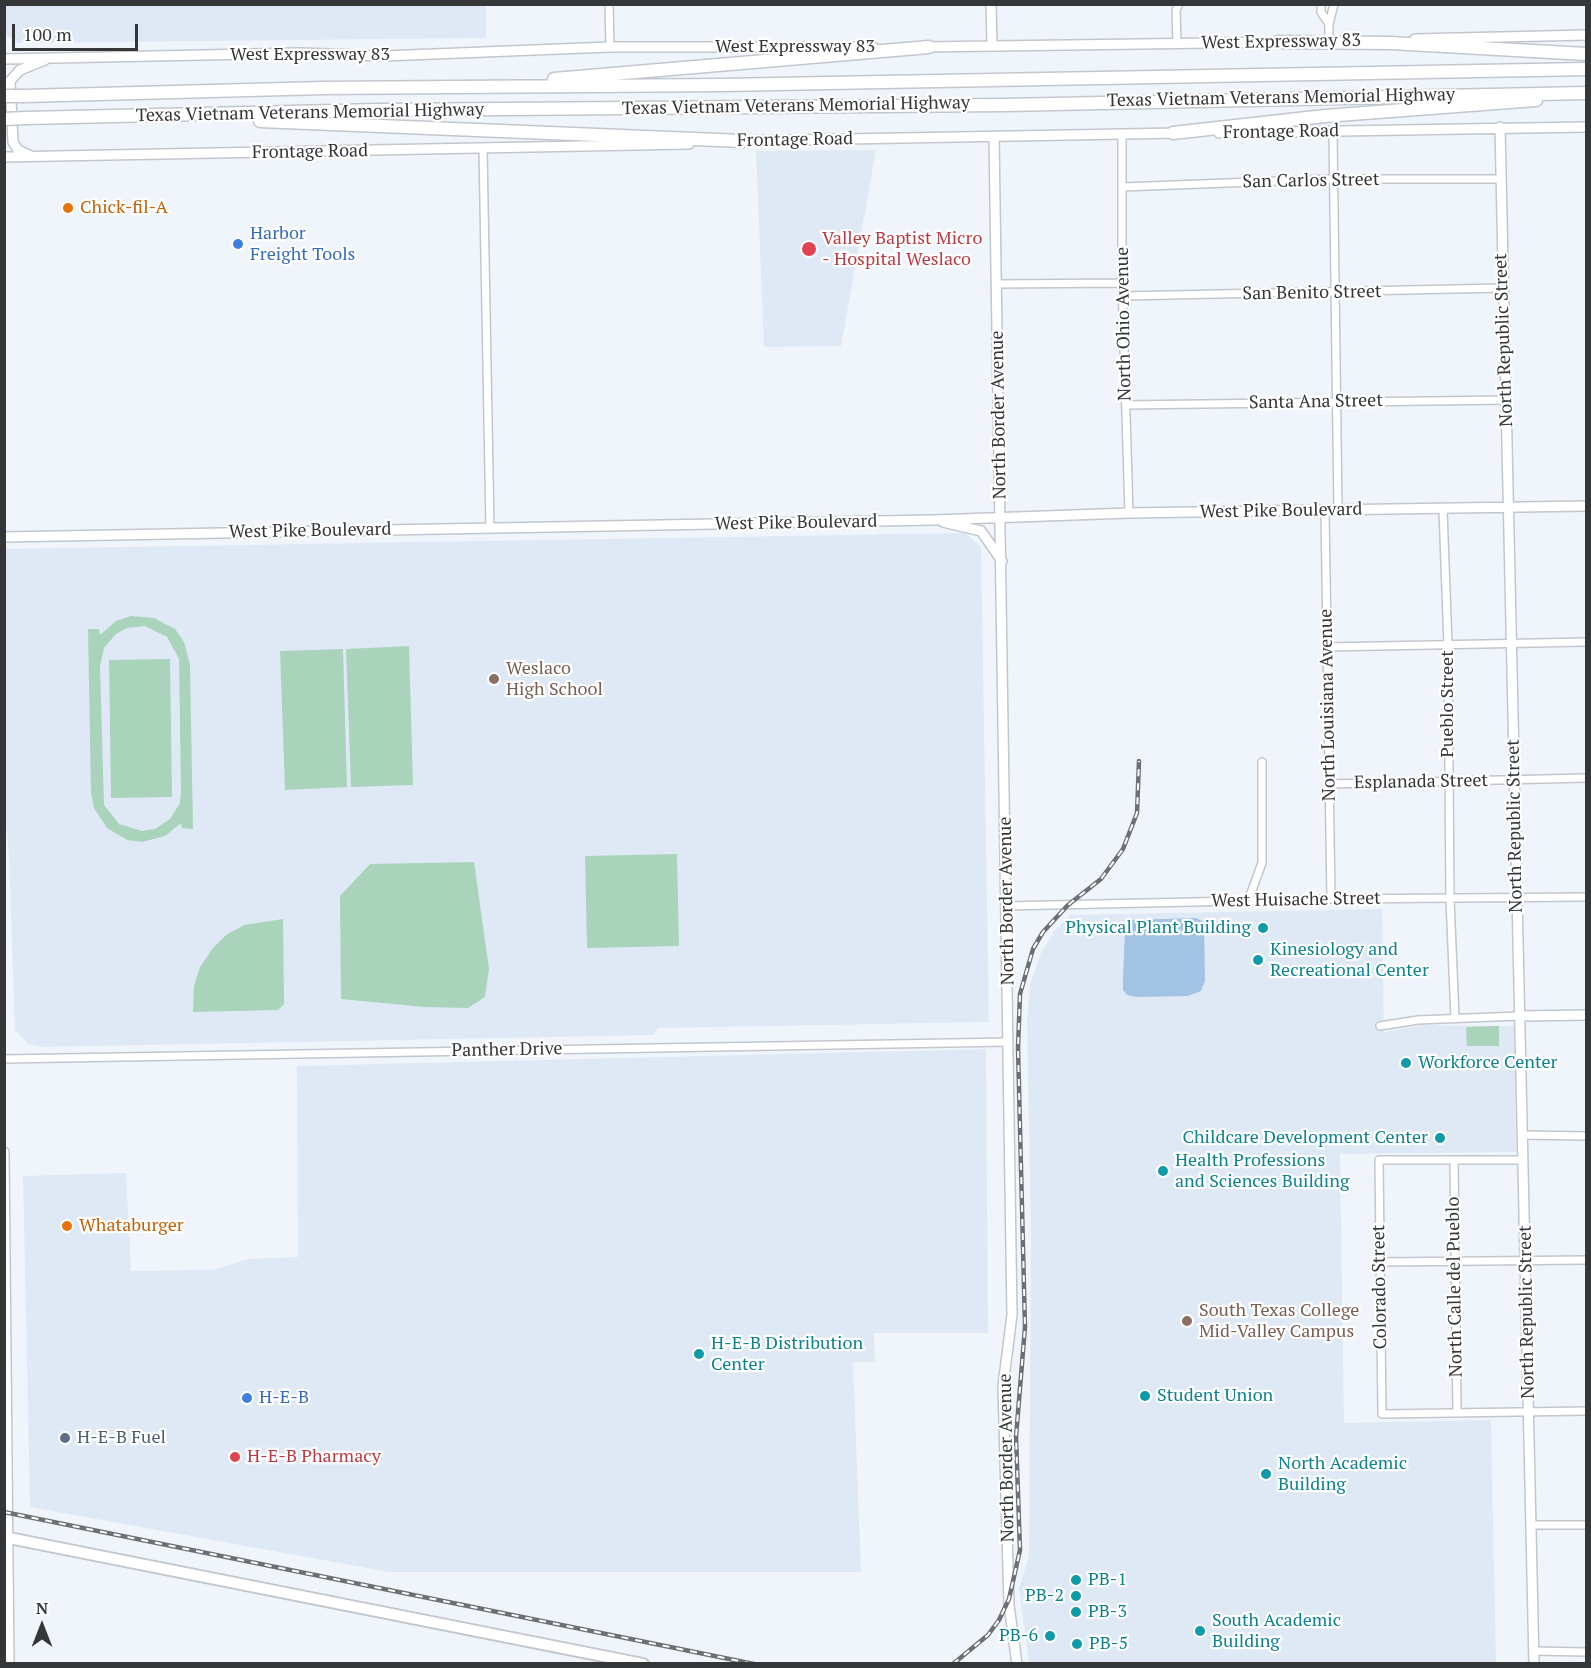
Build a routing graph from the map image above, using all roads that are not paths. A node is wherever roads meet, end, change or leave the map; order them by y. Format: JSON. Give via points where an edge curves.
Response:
{"nodes":[{"id":1,"x":609,"y":4,"type":"edge"},
{"id":2,"x":991,"y":4,"type":"edge"},
{"id":3,"x":1321,"y":4,"type":"edge"},
{"id":4,"x":1334,"y":4,"type":"edge"},
{"id":5,"x":1176,"y":6,"type":"edge"},
{"id":6,"x":1329,"y":24,"type":"junction"},
{"id":7,"x":1587,"y":35,"type":"edge"},
{"id":8,"x":1329,"y":41,"type":"junction"},
{"id":9,"x":1278,"y":42,"type":"junction"},
{"id":10,"x":1177,"y":43,"type":"junction"},
{"id":11,"x":992,"y":45,"type":"junction"},
{"id":12,"x":610,"y":47,"type":"junction"},
{"id":13,"x":929,"y":47,"type":"junction"},
{"id":14,"x":1587,"y":54,"type":"edge"},
{"id":15,"x":50,"y":58,"type":"junction"},
{"id":16,"x":4,"y":59,"type":"edge"},
{"id":17,"x":1587,"y":69,"type":"edge"},
{"id":18,"x":457,"y":86,"type":"junction"},
{"id":19,"x":1587,"y":94,"type":"edge"},
{"id":20,"x":4,"y":96,"type":"edge"},
{"id":21,"x":145,"y":117,"type":"junction"},
{"id":22,"x":4,"y":119,"type":"edge"},
{"id":23,"x":1500,"y":127,"type":"junction"},
{"id":24,"x":1587,"y":127,"type":"edge"},
{"id":25,"x":1333,"y":132,"type":"junction"},
{"id":26,"x":1173,"y":133,"type":"junction"},
{"id":27,"x":1122,"y":135,"type":"junction"},
{"id":28,"x":994,"y":137,"type":"junction"},
{"id":29,"x":742,"y":141,"type":"junction"},
{"id":30,"x":483,"y":149,"type":"junction"},
{"id":31,"x":37,"y":157,"type":"junction"},
{"id":32,"x":4,"y":158,"type":"edge"},
{"id":33,"x":1332,"y":179,"type":"junction"},
{"id":34,"x":1501,"y":179,"type":"junction"},
{"id":35,"x":1122,"y":187,"type":"junction"},
{"id":36,"x":1122,"y":282,"type":"junction"},
{"id":37,"x":997,"y":284,"type":"junction"},
{"id":38,"x":1502,"y":288,"type":"junction"},
{"id":39,"x":1333,"y":292,"type":"junction"},
{"id":40,"x":1123,"y":296,"type":"junction"},
{"id":41,"x":1506,"y":400,"type":"junction"},
{"id":42,"x":1336,"y":401,"type":"junction"},
{"id":43,"x":1126,"y":405,"type":"junction"},
{"id":44,"x":1587,"y":506,"type":"edge"},
{"id":45,"x":1509,"y":508,"type":"junction"},
{"id":46,"x":1338,"y":510,"type":"junction"},
{"id":47,"x":1443,"y":510,"type":"junction"},
{"id":48,"x":1324,"y":511,"type":"junction"},
{"id":49,"x":1129,"y":513,"type":"junction"},
{"id":50,"x":1000,"y":516,"type":"junction"},
{"id":51,"x":933,"y":520,"type":"junction"},
{"id":52,"x":490,"y":528,"type":"junction"},
{"id":53,"x":4,"y":537,"type":"edge"},
{"id":54,"x":1002,"y":561,"type":"junction"},
{"id":55,"x":1587,"y":642,"type":"edge"},
{"id":56,"x":1512,"y":644,"type":"junction"},
{"id":57,"x":1448,"y":645,"type":"junction"},
{"id":58,"x":1328,"y":647,"type":"junction"},
{"id":59,"x":1262,"y":762,"type":"dead end"},
{"id":60,"x":1587,"y":778,"type":"edge"},
{"id":61,"x":1448,"y":780,"type":"junction"},
{"id":62,"x":1515,"y":781,"type":"junction"},
{"id":63,"x":1328,"y":784,"type":"junction"},
{"id":64,"x":1587,"y":897,"type":"edge"},
{"id":65,"x":1516,"y":898,"type":"junction"},
{"id":66,"x":1331,"y":899,"type":"junction"},
{"id":67,"x":1450,"y":899,"type":"junction"},
{"id":68,"x":1248,"y":901,"type":"junction"},
{"id":69,"x":1006,"y":906,"type":"junction"},
{"id":70,"x":1587,"y":1015,"type":"edge"},
{"id":71,"x":1519,"y":1016,"type":"junction"},
{"id":72,"x":1455,"y":1018,"type":"junction"},
{"id":73,"x":1380,"y":1026,"type":"dead end"},
{"id":74,"x":1009,"y":1042,"type":"junction"},
{"id":75,"x":4,"y":1059,"type":"edge"},
{"id":76,"x":1522,"y":1135,"type":"junction"},
{"id":77,"x":1587,"y":1136,"type":"edge"},
{"id":78,"x":4,"y":1152,"type":"edge"},
{"id":79,"x":1522,"y":1160,"type":"junction"},
{"id":80,"x":1454,"y":1161,"type":"junction"},
{"id":81,"x":1587,"y":1260,"type":"edge"},
{"id":82,"x":1453,"y":1261,"type":"junction"},
{"id":83,"x":1527,"y":1261,"type":"junction"},
{"id":84,"x":1379,"y":1262,"type":"junction"},
{"id":85,"x":1587,"y":1411,"type":"edge"},
{"id":86,"x":1529,"y":1412,"type":"junction"},
{"id":87,"x":1457,"y":1413,"type":"junction"},
{"id":88,"x":1531,"y":1525,"type":"junction"},
{"id":89,"x":1587,"y":1525,"type":"edge"},
{"id":90,"x":6,"y":1537,"type":"edge"},
{"id":91,"x":1534,"y":1651,"type":"junction"},
{"id":92,"x":1587,"y":1652,"type":"edge"},
{"id":93,"x":9,"y":1664,"type":"edge"},
{"id":94,"x":643,"y":1664,"type":"edge"},
{"id":95,"x":1017,"y":1664,"type":"edge"},
{"id":96,"x":1534,"y":1664,"type":"edge"}],
"edges":[{"from":1,"to":12,"type":"street"},
{"from":2,"to":11,"type":"street"},
{"from":3,"to":6,"type":"street"},
{"from":4,"to":6,"type":"street"},
{"from":5,"to":10,"type":"street"},
{"from":6,"to":8,"type":"street"},
{"from":7,"to":8,"type":"street","name":"West Expressway 83"},
{"from":8,"to":9,"type":"street","name":"West Expressway 83"},
{"from":9,"to":10,"type":"street","name":"West Expressway 83"},
{"from":9,"to":14,"type":"highway","via":[[1391,43]]},
{"from":10,"to":11,"type":"street","name":"West Expressway 83"},
{"from":11,"to":13,"type":"street","name":"West Expressway 83"},
{"from":12,"to":13,"type":"street","name":"West Expressway 83"},
{"from":12,"to":15,"type":"street","name":"West Expressway 83","via":[[382,56],[301,53]]},
{"from":13,"to":18,"type":"highway"},
{"from":15,"to":16,"type":"street","name":"West Expressway 83"},
{"from":15,"to":31,"type":"street","via":[[20,70],[9,88],[13,142],[18,150]]},
{"from":17,"to":18,"type":"highway","name":"Texas Vietnam Veterans Memorial Highway","via":[[733,85]]},
{"from":18,"to":20,"type":"highway","name":"Texas Vietnam Veterans Memorial Highway","bridge":true},
{"from":19,"to":21,"type":"highway","name":"Texas Vietnam Veterans Memorial Highway","via":[[1005,105],[378,110]]},
{"from":19,"to":26,"type":"highway"},
{"from":21,"to":22,"type":"highway","name":"Texas Vietnam Veterans Memorial Highway","bridge":true},
{"from":21,"to":29,"type":"highway"},
{"from":23,"to":24,"type":"street","name":"Frontage Road"},
{"from":23,"to":25,"type":"street","name":"Frontage Road"},
{"from":23,"to":34,"type":"street","name":"North Republic Street"},
{"from":25,"to":26,"type":"street","name":"Frontage Road"},
{"from":25,"to":33,"type":"street"},
{"from":26,"to":27,"type":"street","name":"Frontage Road"},
{"from":27,"to":28,"type":"street","name":"Frontage Road"},
{"from":27,"to":35,"type":"street","name":"North Ohio Avenue"},
{"from":28,"to":29,"type":"street","name":"Frontage Road"},
{"from":28,"to":37,"type":"street","name":"North Border Avenue"},
{"from":29,"to":30,"type":"street","name":"Frontage Road"},
{"from":30,"to":31,"type":"street","name":"Frontage Road"},
{"from":30,"to":52,"type":"street"},
{"from":31,"to":32,"type":"street","name":"Frontage Road"},
{"from":33,"to":34,"type":"street","name":"San Carlos Street"},
{"from":33,"to":35,"type":"street","name":"San Carlos Street"},
{"from":33,"to":39,"type":"street"},
{"from":34,"to":38,"type":"street","name":"North Republic Street"},
{"from":35,"to":36,"type":"street","name":"North Ohio Avenue"},
{"from":36,"to":37,"type":"street"},
{"from":36,"to":40,"type":"street","name":"North Ohio Avenue"},
{"from":37,"to":50,"type":"street","name":"North Border Avenue"},
{"from":38,"to":39,"type":"street","name":"San Benito Street"},
{"from":38,"to":41,"type":"street","name":"North Republic Street"},
{"from":39,"to":40,"type":"street","name":"San Benito Street"},
{"from":39,"to":42,"type":"street"},
{"from":40,"to":43,"type":"street","name":"North Ohio Avenue"},
{"from":41,"to":42,"type":"street","name":"Santa Ana Street"},
{"from":41,"to":45,"type":"street","name":"North Republic Street"},
{"from":42,"to":43,"type":"street","name":"Santa Ana Street"},
{"from":42,"to":46,"type":"street"},
{"from":43,"to":49,"type":"street","name":"North Ohio Avenue"},
{"from":44,"to":45,"type":"street","name":"West Pike Boulevard"},
{"from":45,"to":47,"type":"street","name":"West Pike Boulevard"},
{"from":45,"to":56,"type":"street","name":"North Republic Street"},
{"from":46,"to":47,"type":"street","name":"West Pike Boulevard"},
{"from":46,"to":48,"type":"street","name":"West Pike Boulevard"},
{"from":47,"to":57,"type":"street","name":"Pueblo Street"},
{"from":48,"to":49,"type":"street","name":"West Pike Boulevard"},
{"from":48,"to":58,"type":"street","name":"North Louisiana Avenue"},
{"from":49,"to":50,"type":"street","name":"West Pike Boulevard"},
{"from":50,"to":51,"type":"street","name":"West Pike Boulevard"},
{"from":50,"to":54,"type":"street","name":"North Border Avenue"},
{"from":51,"to":52,"type":"street","name":"West Pike Boulevard"},
{"from":51,"to":54,"type":"street","via":[[981,531]]},
{"from":52,"to":53,"type":"street","name":"West Pike Boulevard"},
{"from":54,"to":69,"type":"street","name":"North Border Avenue"},
{"from":55,"to":56,"type":"street"},
{"from":56,"to":57,"type":"street"},
{"from":56,"to":62,"type":"street","name":"North Republic Street"},
{"from":57,"to":58,"type":"street"},
{"from":57,"to":61,"type":"street","name":"Pueblo Street"},
{"from":58,"to":63,"type":"street","name":"North Louisiana Avenue"},
{"from":59,"to":68,"type":"street","via":[[1262,863]]},
{"from":60,"to":62,"type":"street","name":"Esplanada Street"},
{"from":61,"to":62,"type":"street","name":"Esplanada Street"},
{"from":61,"to":63,"type":"street","name":"Esplanada Street"},
{"from":61,"to":67,"type":"street","name":"Pueblo Street"},
{"from":62,"to":65,"type":"street","name":"North Republic Street"},
{"from":63,"to":66,"type":"street","name":"North Louisiana Avenue"},
{"from":64,"to":65,"type":"street","name":"West Huisache Street"},
{"from":65,"to":67,"type":"street","name":"West Huisache Street"},
{"from":65,"to":71,"type":"street","name":"North Republic Street"},
{"from":66,"to":67,"type":"street","name":"West Huisache Street"},
{"from":66,"to":68,"type":"street","name":"West Huisache Street"},
{"from":67,"to":72,"type":"street","name":"Pueblo Street"},
{"from":68,"to":69,"type":"street","name":"West Huisache Street"},
{"from":69,"to":74,"type":"street","name":"North Border Avenue"},
{"from":70,"to":71,"type":"street"},
{"from":71,"to":72,"type":"street"},
{"from":71,"to":76,"type":"street","name":"North Republic Street"},
{"from":72,"to":73,"type":"street"},
{"from":74,"to":75,"type":"street","name":"Panther Drive"},
{"from":74,"to":95,"type":"street","name":"North Border Avenue","via":[[1012,1315],[1003,1386],[1009,1605]]},
{"from":76,"to":77,"type":"street"},
{"from":76,"to":79,"type":"street","name":"North Republic Street"},
{"from":78,"to":90,"type":"street"},
{"from":79,"to":80,"type":"street"},
{"from":79,"to":83,"type":"street","name":"North Republic Street"},
{"from":80,"to":82,"type":"street","name":"North Calle del Pueblo"},
{"from":80,"to":84,"type":"street","name":"Colorado Street","via":[[1379,1161]]},
{"from":81,"to":83,"type":"street"},
{"from":82,"to":83,"type":"street"},
{"from":82,"to":84,"type":"street"},
{"from":82,"to":87,"type":"street","name":"North Calle del Pueblo"},
{"from":83,"to":86,"type":"street","name":"North Republic Street"},
{"from":84,"to":87,"type":"street","name":"Colorado Street","via":[[1382,1414]]},
{"from":85,"to":86,"type":"street"},
{"from":86,"to":87,"type":"street"},
{"from":86,"to":88,"type":"street","name":"North Republic Street"},
{"from":88,"to":89,"type":"street"},
{"from":88,"to":91,"type":"street","name":"North Republic Street"},
{"from":90,"to":93,"type":"street"},
{"from":90,"to":94,"type":"main road"},
{"from":91,"to":92,"type":"street"},
{"from":91,"to":96,"type":"street","name":"North Republic Street"}]}
